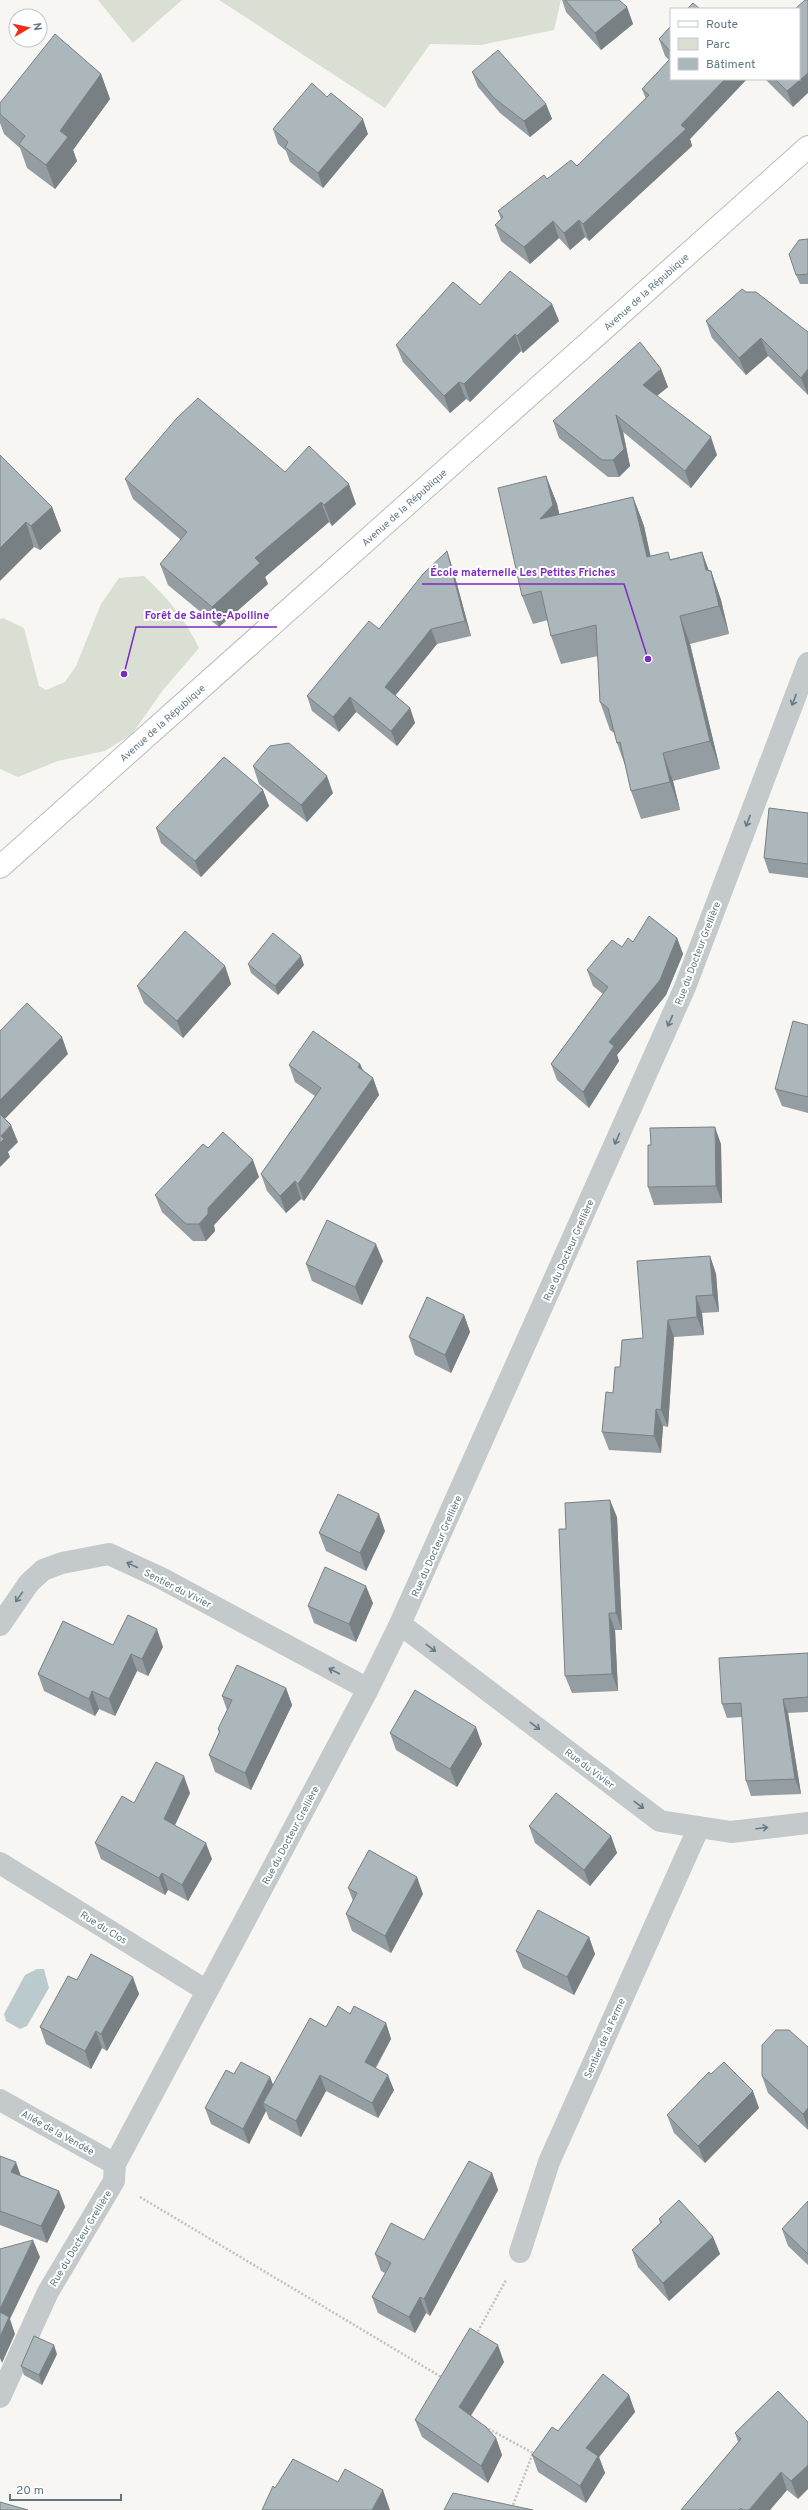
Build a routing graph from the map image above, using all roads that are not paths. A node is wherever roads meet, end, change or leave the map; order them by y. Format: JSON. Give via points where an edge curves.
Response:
{"nodes":[{"id":1,"x":808,"y":147,"type":"edge"},
{"id":2,"x":808,"y":663,"type":"edge"},
{"id":3,"x":0,"y":867,"type":"edge"},
{"id":4,"x":400,"y":1624,"type":"junction"},
{"id":5,"x":0,"y":1625,"type":"edge"},
{"id":6,"x":368,"y":1689,"type":"junction"},
{"id":7,"x":808,"y":1823,"type":"edge"},
{"id":8,"x":699,"y":1827,"type":"junction"},
{"id":9,"x":0,"y":1863,"type":"edge"},
{"id":10,"x":207,"y":1991,"type":"junction"},
{"id":11,"x":0,"y":2100,"type":"edge"},
{"id":12,"x":115,"y":2173,"type":"junction"},
{"id":13,"x":520,"y":2252,"type":"road end"},
{"id":14,"x":0,"y":2397,"type":"edge"}],
"edges":[{"from":1,"to":3,"type":"main road","name":"Avenue de la République"},
{"from":2,"to":4,"type":"street","name":"Rue du Docteur Grellière","one_way":true,"via":[[685,988]]},
{"from":4,"to":6,"type":"street","name":"Rue du Docteur Grellière"},
{"from":4,"to":8,"type":"street","name":"Rue du Vivier","one_way":true,"via":[[660,1821]]},
{"from":6,"to":5,"type":"street","name":"Sentier du Vivier","one_way":true,"via":[[161,1578],[108,1554],[62,1563],[42,1570],[29,1583]]},
{"from":6,"to":10,"type":"street","name":"Rue du Docteur Grellière"},
{"from":8,"to":7,"type":"street","name":"Rue du Vivier","one_way":true,"via":[[731,1832]]},
{"from":8,"to":13,"type":"street","name":"Sentier de la Ferme","via":[[549,2162]]},
{"from":9,"to":10,"type":"street","name":"Rue du Clos"},
{"from":10,"to":12,"type":"street","name":"Rue du Docteur Grellière"},
{"from":11,"to":12,"type":"street","name":"Allée de la Vendée"},
{"from":12,"to":14,"type":"street","name":"Rue du Docteur Grellière","via":[[48,2292]]}]}
